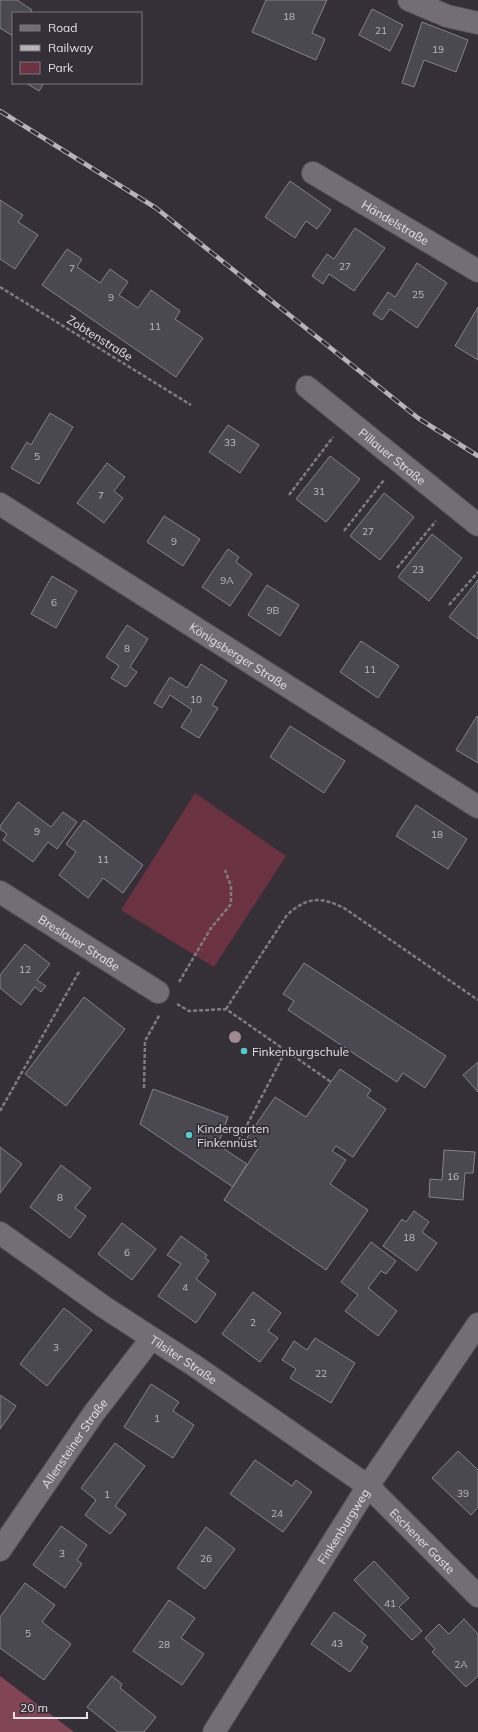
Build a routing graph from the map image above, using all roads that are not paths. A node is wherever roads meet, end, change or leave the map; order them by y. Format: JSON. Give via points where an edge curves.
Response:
{"nodes":[{"id":1,"x":409,"y":0,"type":"edge"},
{"id":2,"x":478,"y":23,"type":"edge"},
{"id":3,"x":313,"y":173,"type":"dead end"},
{"id":4,"x":478,"y":271,"type":"edge"},
{"id":5,"x":307,"y":387,"type":"dead end"},
{"id":6,"x":0,"y":504,"type":"edge"},
{"id":7,"x":478,"y":525,"type":"edge"},
{"id":8,"x":478,"y":807,"type":"edge"},
{"id":9,"x":0,"y":892,"type":"edge"},
{"id":10,"x":163,"y":996,"type":"road end"},
{"id":11,"x":0,"y":1233,"type":"edge"},
{"id":12,"x":478,"y":1324,"type":"edge"},
{"id":13,"x":152,"y":1339,"type":"junction"},
{"id":14,"x":368,"y":1486,"type":"junction"},
{"id":15,"x":0,"y":1550,"type":"edge"},
{"id":16,"x":478,"y":1596,"type":"edge"},
{"id":17,"x":214,"y":1732,"type":"edge"}],
"edges":[{"from":1,"to":2,"type":"street","via":[[447,16]]},
{"from":3,"to":4,"type":"street","name":"Händelstraße"},
{"from":5,"to":7,"type":"street","name":"Pillauer Straße"},
{"from":6,"to":8,"type":"street","name":"Königsberger Straße"},
{"from":9,"to":10,"type":"street","name":"Breslauer Straße"},
{"from":11,"to":13,"type":"street","name":"Tilsiter Straße"},
{"from":12,"to":14,"type":"street","name":"Finkenburgweg"},
{"from":13,"to":14,"type":"street","name":"Tilsiter Straße"},
{"from":13,"to":15,"type":"street","name":"Allensteiner Straße","via":[[94,1413]]},
{"from":14,"to":16,"type":"street","name":"Eschener Gaste"},
{"from":14,"to":17,"type":"street","name":"Finkenburgweg"}]}
